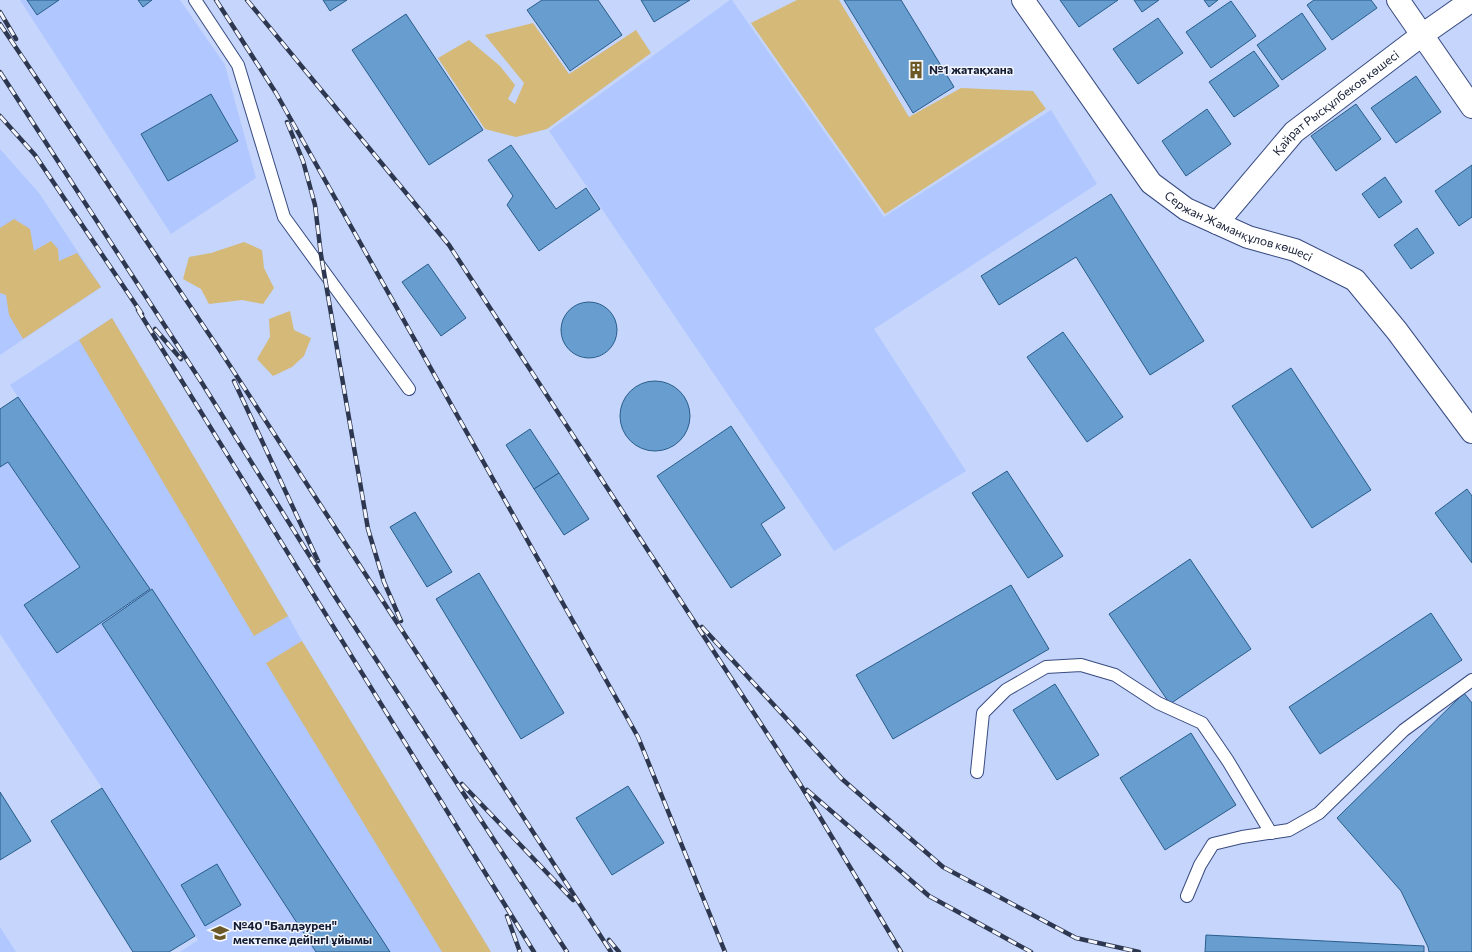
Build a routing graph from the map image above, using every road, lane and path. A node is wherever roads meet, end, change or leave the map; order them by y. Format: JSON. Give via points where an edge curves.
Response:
{"nodes":[{"id":1,"x":195,"y":0,"type":"edge"},
{"id":2,"x":1023,"y":0,"type":"edge"},
{"id":3,"x":1398,"y":0,"type":"edge"},
{"id":4,"x":1472,"y":0,"type":"edge"},
{"id":5,"x":1422,"y":35,"type":"junction"},
{"id":6,"x":1472,"y":107,"type":"edge"},
{"id":7,"x":1217,"y":223,"type":"junction"},
{"id":8,"x":409,"y":389,"type":"dead end"},
{"id":9,"x":1472,"y":432,"type":"edge"},
{"id":10,"x":1472,"y":680,"type":"edge"},
{"id":11,"x":977,"y":772,"type":"dead end"},
{"id":12,"x":1271,"y":833,"type":"junction"},
{"id":13,"x":1187,"y":896,"type":"dead end"}],
"edges":[{"from":1,"to":8,"type":"lane","via":[[238,65],[284,217]]},
{"from":2,"to":7,"type":"street","name":"Сержан Жаманқұлов көшесі","via":[[1151,183],[1186,209]]},
{"from":3,"to":5,"type":"street"},
{"from":4,"to":5,"type":"street","name":"Қайрат Рысқұлбеков көшесі"},
{"from":5,"to":6,"type":"street"},
{"from":5,"to":7,"type":"street","name":"Қайрат Рысқұлбеков көшесі","via":[[1294,132]]},
{"from":7,"to":9,"type":"street","name":"Сержан Жаманқұлов көшесі","via":[[1248,237],[1295,250],[1355,280],[1397,331]]},
{"from":10,"to":12,"type":"lane","via":[[1404,730],[1319,813],[1289,830]]},
{"from":11,"to":12,"type":"lane","via":[[983,713],[1006,690],[1046,667],[1081,666],[1115,675],[1158,703],[1202,723]]},
{"from":12,"to":13,"type":"lane","via":[[1213,844],[1200,865]]}]}
